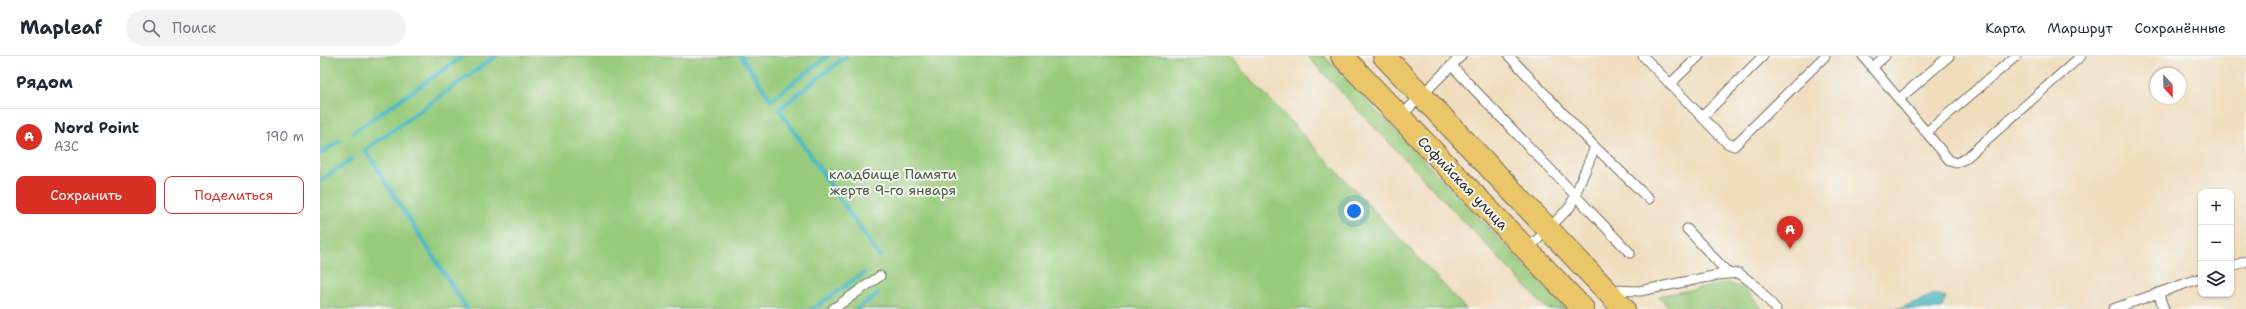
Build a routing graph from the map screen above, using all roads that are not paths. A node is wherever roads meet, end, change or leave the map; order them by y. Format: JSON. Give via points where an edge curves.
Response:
{"nodes":[{"id":1,"x":1342,"y":56,"type":"edge"},
{"id":2,"x":1384,"y":56,"type":"edge"},
{"id":3,"x":1461,"y":56,"type":"edge"},
{"id":4,"x":1509,"y":56,"type":"edge"},
{"id":5,"x":1643,"y":56,"type":"edge"},
{"id":6,"x":1699,"y":56,"type":"edge"},
{"id":7,"x":1763,"y":56,"type":"edge"},
{"id":8,"x":1825,"y":56,"type":"edge"},
{"id":9,"x":1863,"y":56,"type":"edge"},
{"id":10,"x":1885,"y":56,"type":"edge"},
{"id":11,"x":1949,"y":56,"type":"edge"},
{"id":12,"x":2016,"y":56,"type":"edge"},
{"id":13,"x":2081,"y":56,"type":"edge"},
{"id":14,"x":1452,"y":66,"type":"junction"},
{"id":15,"x":1872,"y":68,"type":"junction"},
{"id":16,"x":1670,"y":84,"type":"junction"},
{"id":17,"x":1422,"y":96,"type":"junction"},
{"id":18,"x":1898,"y":99,"type":"junction"},
{"id":19,"x":1400,"y":117,"type":"junction"},
{"id":20,"x":1702,"y":117,"type":"junction"},
{"id":21,"x":1927,"y":132,"type":"junction"},
{"id":22,"x":1595,"y":147,"type":"junction"},
{"id":23,"x":1574,"y":195,"type":"junction"},
{"id":24,"x":1649,"y":199,"type":"dead end"},
{"id":25,"x":1687,"y":229,"type":"dead end"},
{"id":26,"x":1548,"y":230,"type":"junction"},
{"id":27,"x":1527,"y":250,"type":"junction"},
{"id":28,"x":1630,"y":253,"type":"dead end"},
{"id":29,"x":2246,"y":261,"type":"edge"},
{"id":30,"x":2234,"y":266,"type":"edge"},
{"id":31,"x":1729,"y":274,"type":"junction"},
{"id":32,"x":880,"y":276,"type":"dead end"},
{"id":33,"x":2198,"y":279,"type":"edge"},
{"id":34,"x":1605,"y":290,"type":"junction"},
{"id":35,"x":2158,"y":293,"type":"junction"},
{"id":36,"x":833,"y":309,"type":"edge"},
{"id":37,"x":1584,"y":309,"type":"edge"},
{"id":38,"x":1624,"y":309,"type":"edge"},
{"id":39,"x":1776,"y":309,"type":"edge"},
{"id":40,"x":2113,"y":309,"type":"edge"},
{"id":41,"x":2164,"y":309,"type":"edge"}],
"edges":[{"from":1,"to":19,"type":"main road","name":"Софийская улица"},
{"from":2,"to":17,"type":"main road","name":"Софийская улица"},
{"from":3,"to":14,"type":"lane"},
{"from":4,"to":22,"type":"lane"},
{"from":5,"to":16,"type":"lane"},
{"from":6,"to":16,"type":"lane"},
{"from":7,"to":20,"type":"lane"},
{"from":8,"to":20,"type":"lane","via":[[1734,146],[1727,143]]},
{"from":9,"to":15,"type":"lane"},
{"from":10,"to":15,"type":"lane"},
{"from":11,"to":18,"type":"lane"},
{"from":12,"to":21,"type":"lane"},
{"from":13,"to":21,"type":"lane","via":[[1965,159],[1956,163],[1950,161]]},
{"from":14,"to":17,"type":"lane"},
{"from":14,"to":23,"type":"lane"},
{"from":15,"to":18,"type":"lane"},
{"from":16,"to":20,"type":"lane"},
{"from":17,"to":19,"type":"lane"},
{"from":17,"to":26,"type":"main road","name":"Софийская улица"},
{"from":18,"to":21,"type":"lane"},
{"from":19,"to":27,"type":"main road","name":"Софийская улица"},
{"from":22,"to":23,"type":"lane"},
{"from":22,"to":24,"type":"lane"},
{"from":23,"to":26,"type":"lane","via":[[1570,207]]},
{"from":23,"to":28,"type":"lane"},
{"from":25,"to":31,"type":"lane"},
{"from":26,"to":27,"type":"lane"},
{"from":26,"to":34,"type":"main road","name":"Софийская улица"},
{"from":27,"to":37,"type":"main road","name":"Софийская улица"},
{"from":29,"to":30,"type":"lane"},
{"from":31,"to":34,"type":"lane","via":[[1640,291]]},
{"from":31,"to":39,"type":"lane","via":[[1739,273],[1756,286]]},
{"from":32,"to":36,"type":"lane"},
{"from":33,"to":35,"type":"lane"},
{"from":34,"to":38,"type":"main road","name":"Софийская улица"},
{"from":35,"to":40,"type":"lane"},
{"from":35,"to":41,"type":"lane"}]}
